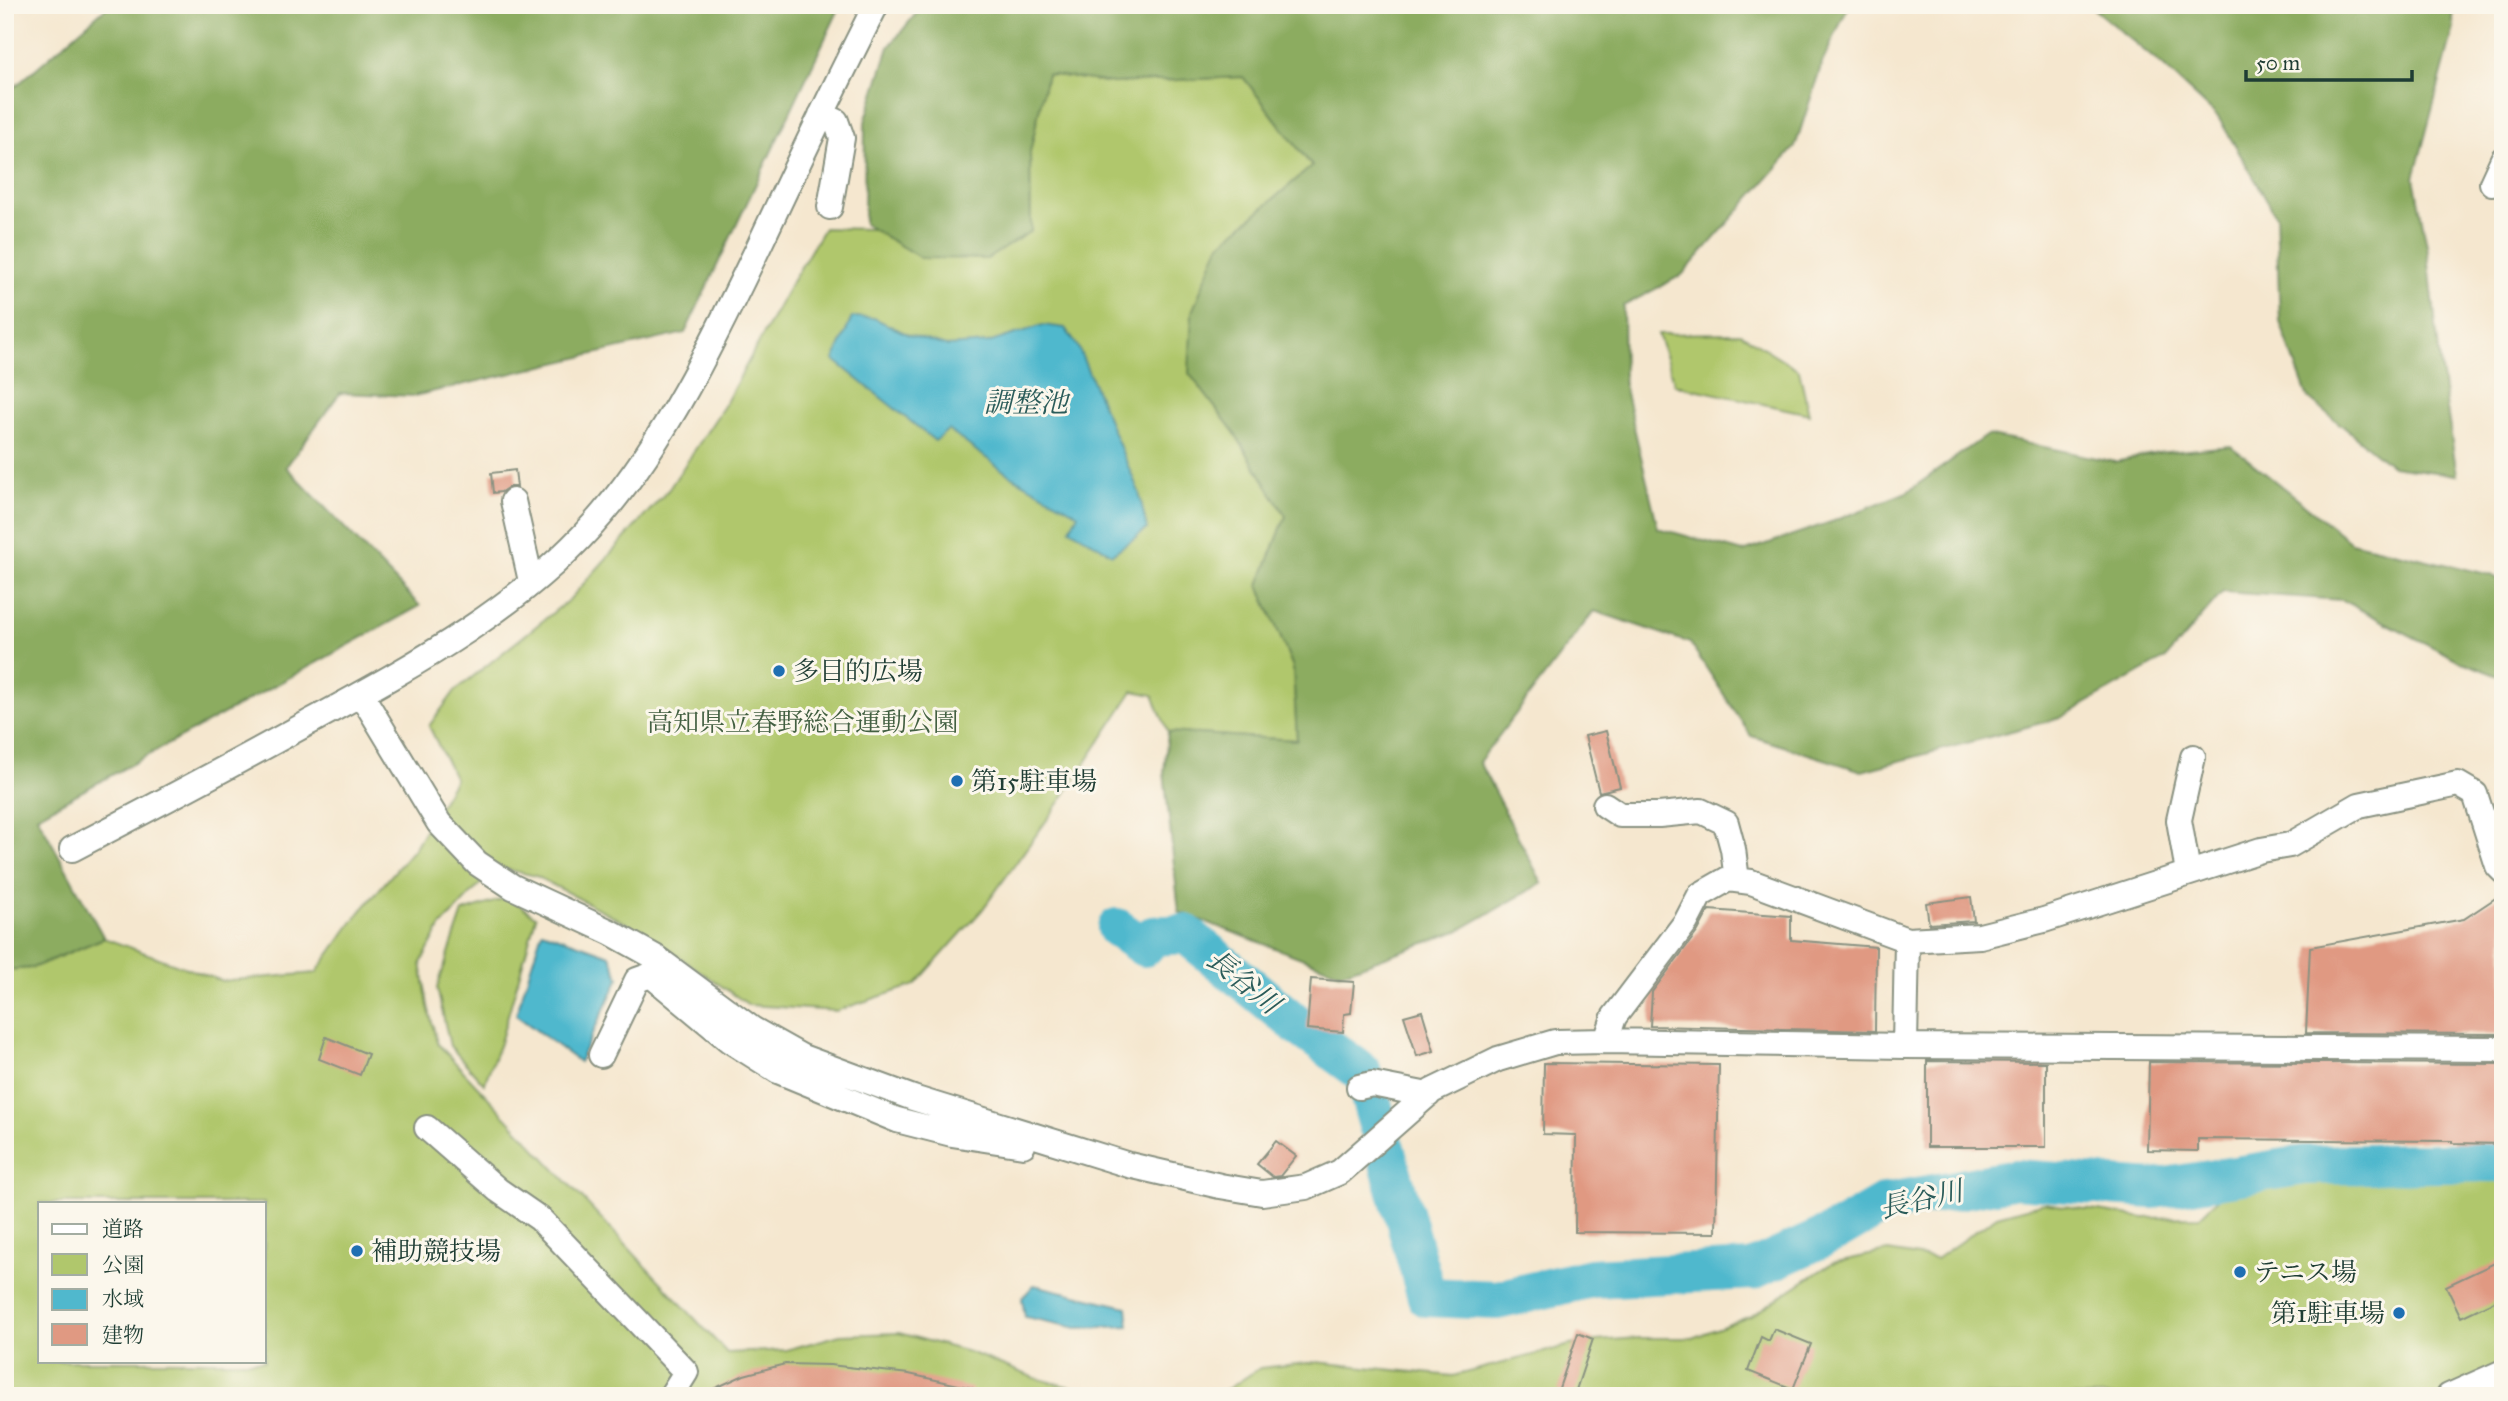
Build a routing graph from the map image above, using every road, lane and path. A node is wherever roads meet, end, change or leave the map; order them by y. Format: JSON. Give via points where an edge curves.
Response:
{"nodes":[{"id":1,"x":876,"y":5,"type":"edge"},
{"id":2,"x":821,"y":115,"type":"junction"},
{"id":3,"x":2503,"y":159,"type":"edge"},
{"id":4,"x":2492,"y":183,"type":"dead end"},
{"id":5,"x":830,"y":207,"type":"dead end"},
{"id":6,"x":513,"y":501,"type":"dead end"},
{"id":7,"x":531,"y":581,"type":"junction"},
{"id":8,"x":362,"y":694,"type":"junction"},
{"id":9,"x":2193,"y":757,"type":"dead end"},
{"id":10,"x":1605,"y":805,"type":"dead end"},
{"id":11,"x":72,"y":849,"type":"dead end"},
{"id":12,"x":2503,"y":871,"type":"edge"},
{"id":13,"x":2188,"y":872,"type":"junction"},
{"id":14,"x":1737,"y":880,"type":"junction"},
{"id":15,"x":1907,"y":940,"type":"junction"},
{"id":16,"x":1606,"y":1041,"type":"junction"},
{"id":17,"x":1905,"y":1046,"type":"junction"},
{"id":18,"x":2503,"y":1049,"type":"edge"},
{"id":19,"x":601,"y":1055,"type":"dead end"},
{"id":20,"x":1359,"y":1087,"type":"dead end"},
{"id":21,"x":1428,"y":1095,"type":"junction"},
{"id":22,"x":427,"y":1128,"type":"dead end"},
{"id":23,"x":1116,"y":1161,"type":"junction"},
{"id":24,"x":2503,"y":1372,"type":"edge"},
{"id":25,"x":671,"y":1396,"type":"edge"},
{"id":26,"x":2449,"y":1396,"type":"edge"}],
"edges":[{"from":1,"to":2,"type":"street"},
{"from":2,"to":5,"type":"street","via":[[836,121],[842,138]]},
{"from":2,"to":7,"type":"street","via":[[710,348],[650,448],[603,513]]},
{"from":3,"to":4,"type":"street"},
{"from":6,"to":7,"type":"street"},
{"from":7,"to":8,"type":"street","via":[[464,633]]},
{"from":8,"to":11,"type":"street"},
{"from":8,"to":23,"type":"street","via":[[439,823],[477,863],[513,887],[655,957],[752,1029],[802,1057],[913,1098]]},
{"from":9,"to":13,"type":"street","via":[[2179,820]]},
{"from":10,"to":14,"type":"street","via":[[1620,815],[1702,811],[1726,823]]},
{"from":12,"to":13,"type":"street","via":[[2475,794],[2458,784],[2359,805],[2290,845]]},
{"from":13,"to":15,"type":"street","via":[[2044,920],[1980,936]]},
{"from":14,"to":15,"type":"street"},
{"from":14,"to":16,"type":"street","via":[[1728,879],[1700,895],[1686,922],[1614,1017]]},
{"from":15,"to":17,"type":"street"},
{"from":16,"to":17,"type":"street"},
{"from":16,"to":21,"type":"street","via":[[1555,1042],[1499,1059]]},
{"from":17,"to":18,"type":"street"},
{"from":19,"to":23,"type":"street","via":[[637,979],[651,975],[729,1040],[778,1071],[897,1120],[1023,1145],[1067,1159]]},
{"from":20,"to":21,"type":"street","via":[[1372,1084]]},
{"from":21,"to":23,"type":"street","via":[[1340,1172],[1306,1187],[1262,1193]]},
{"from":22,"to":25,"type":"street","via":[[498,1190],[540,1219],[686,1372]]},
{"from":24,"to":26,"type":"street"}]}
